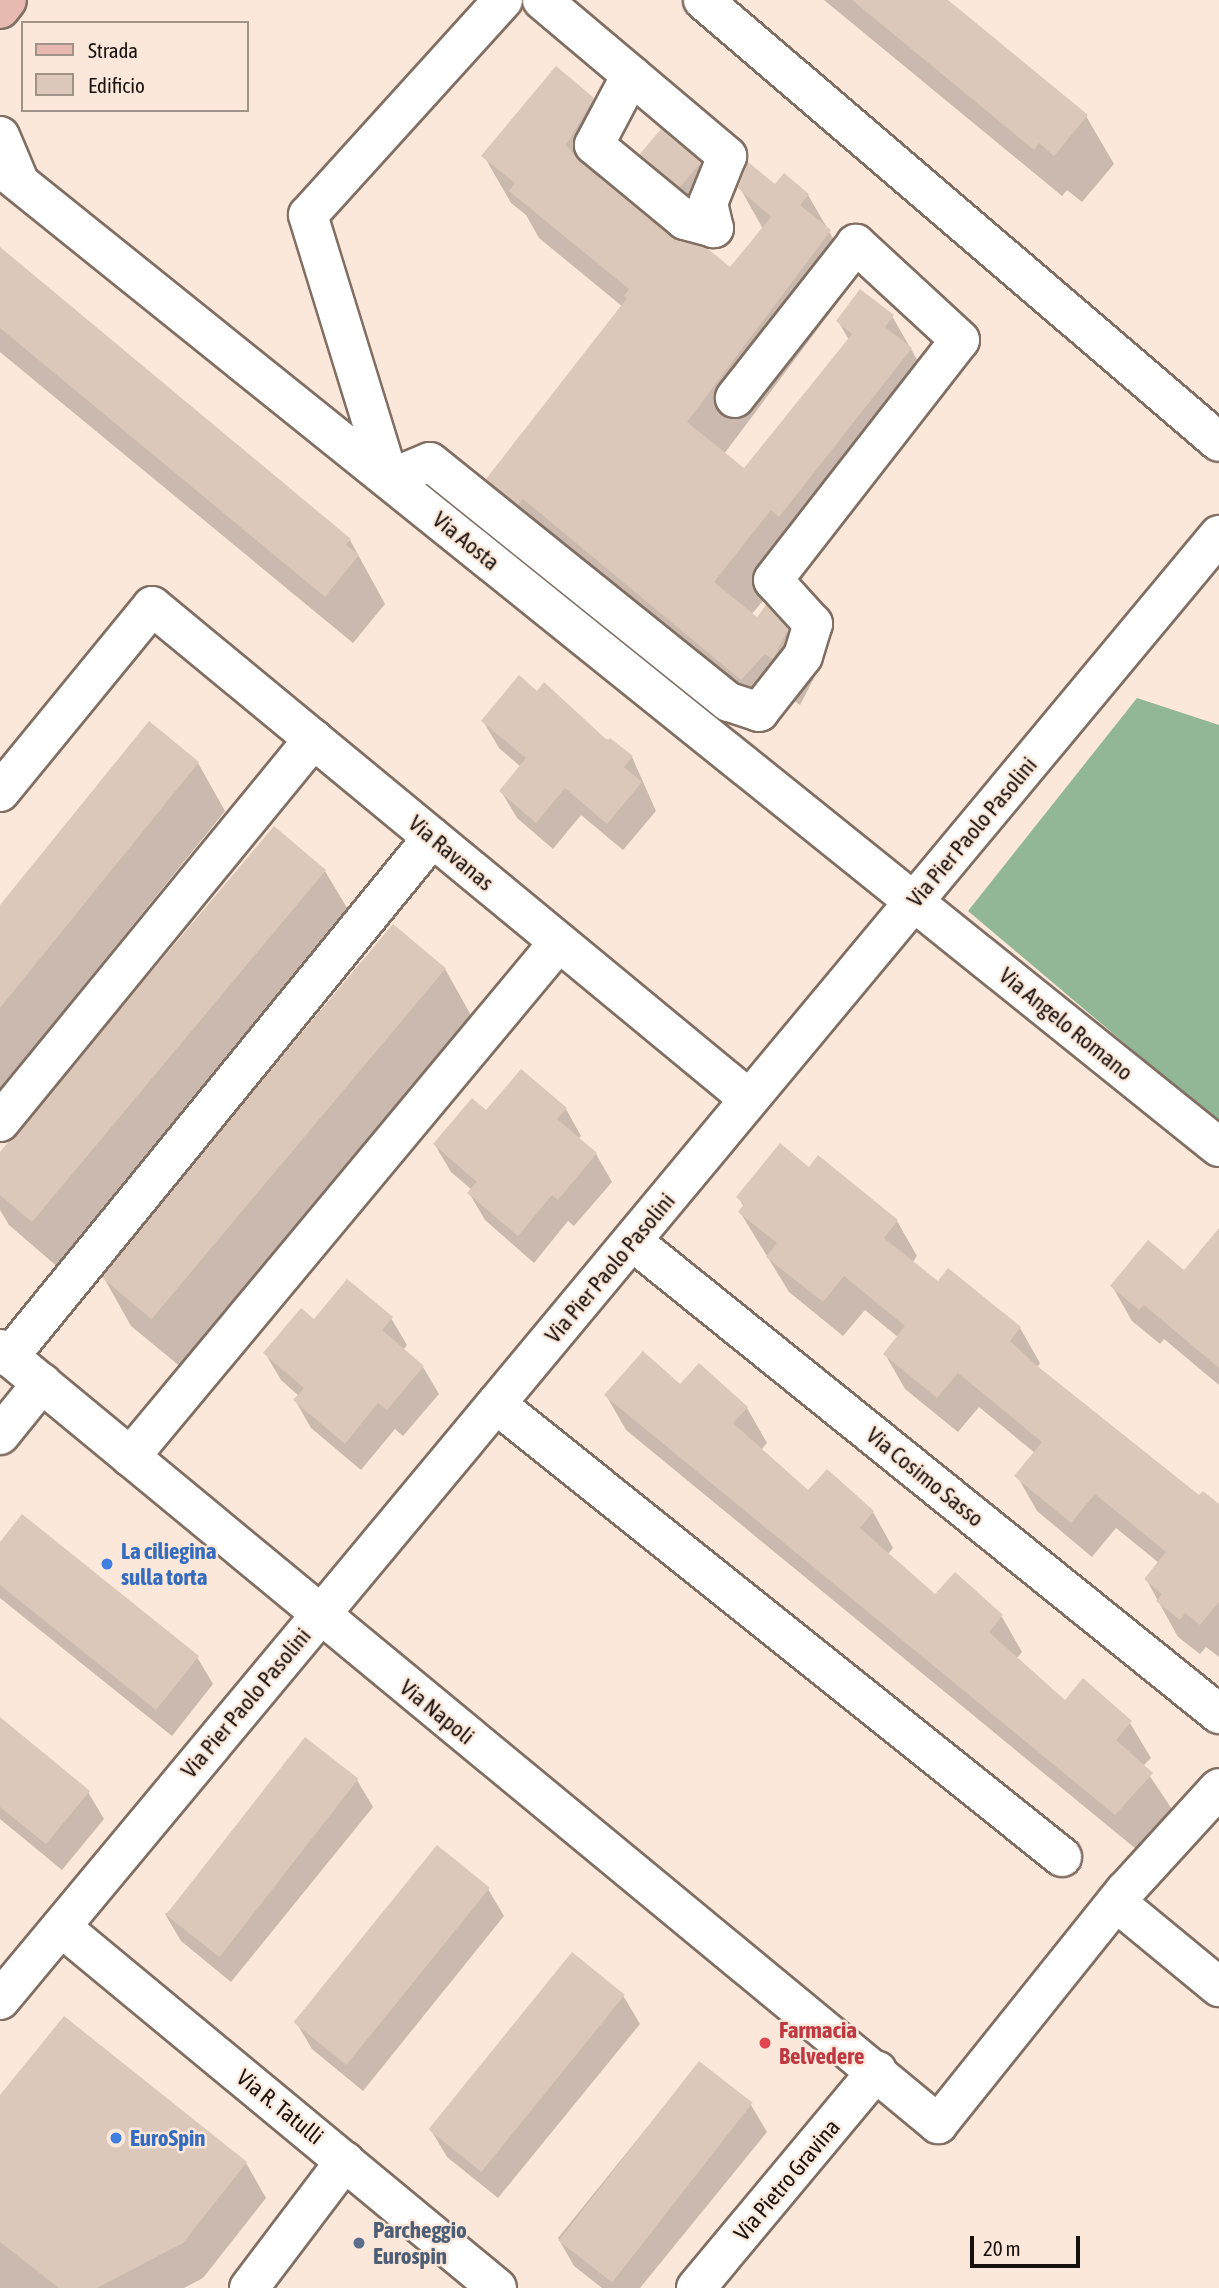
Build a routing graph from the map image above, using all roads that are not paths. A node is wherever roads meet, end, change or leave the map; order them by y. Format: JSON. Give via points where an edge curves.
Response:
{"nodes":[{"id":1,"x":8,"y":0,"type":"edge"},
{"id":2,"x":503,"y":0,"type":"edge"},
{"id":3,"x":542,"y":0,"type":"edge"},
{"id":4,"x":703,"y":0,"type":"edge"},
{"id":5,"x":0,"y":9,"type":"edge"},
{"id":6,"x":631,"y":75,"type":"dead end"},
{"id":7,"x":0,"y":135,"type":"edge"},
{"id":8,"x":9,"y":174,"type":"edge"},
{"id":9,"x":735,"y":398,"type":"dead end"},
{"id":10,"x":1219,"y":442,"type":"edge"},
{"id":11,"x":389,"y":479,"type":"junction"},
{"id":12,"x":1219,"y":535,"type":"edge"},
{"id":13,"x":314,"y":739,"type":"junction"},
{"id":14,"x":0,"y":792,"type":"edge"},
{"id":15,"x":432,"y":838,"type":"junction"},
{"id":16,"x":914,"y":902,"type":"junction"},
{"id":17,"x":559,"y":942,"type":"junction"},
{"id":18,"x":749,"y":1099,"type":"junction"},
{"id":19,"x":0,"y":1122,"type":"edge"},
{"id":20,"x":1219,"y":1147,"type":"edge"},
{"id":21,"x":632,"y":1241,"type":"junction"},
{"id":22,"x":4,"y":1353,"type":"edge"},
{"id":23,"x":42,"y":1383,"type":"junction"},
{"id":24,"x":496,"y":1404,"type":"junction"},
{"id":25,"x":0,"y":1435,"type":"edge"},
{"id":26,"x":130,"y":1457,"type":"junction"},
{"id":27,"x":318,"y":1616,"type":"junction"},
{"id":28,"x":1219,"y":1714,"type":"edge"},
{"id":29,"x":1219,"y":1788,"type":"edge"},
{"id":30,"x":1062,"y":1857,"type":"dead end"},
{"id":31,"x":1116,"y":1902,"type":"junction"},
{"id":32,"x":61,"y":1927,"type":"junction"},
{"id":33,"x":1219,"y":1987,"type":"edge"},
{"id":34,"x":0,"y":2000,"type":"edge"},
{"id":35,"x":877,"y":2071,"type":"junction"},
{"id":36,"x":345,"y":2161,"type":"junction"},
{"id":37,"x":250,"y":2288,"type":"edge"},
{"id":38,"x":497,"y":2288,"type":"edge"},
{"id":39,"x":696,"y":2288,"type":"edge"}],
"edges":[{"from":1,"to":5,"type":"main road"},
{"from":2,"to":11,"type":"street","via":[[308,215]]},
{"from":3,"to":6,"type":"street"},
{"from":4,"to":10,"type":"street"},
{"from":7,"to":8,"type":"street"},
{"from":8,"to":11,"type":"street","name":"Via Aosta"},
{"from":9,"to":11,"type":"street","via":[[856,244],[960,340],[773,580],[813,624],[803,656],[759,712],[729,702],[430,462]]},
{"from":11,"to":16,"type":"street","name":"Via Aosta"},
{"from":12,"to":16,"type":"street","name":"Via Pier Paolo Pasolini"},
{"from":13,"to":14,"type":"street","name":"Via Ravanas","via":[[152,606]]},
{"from":13,"to":15,"type":"street","name":"Via Ravanas"},
{"from":13,"to":19,"type":"street"},
{"from":15,"to":17,"type":"street","name":"Via Ravanas"},
{"from":15,"to":22,"type":"street"},
{"from":16,"to":18,"type":"street","name":"Via Pier Paolo Pasolini"},
{"from":16,"to":20,"type":"street","name":"Via Angelo Romano"},
{"from":17,"to":18,"type":"street","name":"Via Ravanas"},
{"from":17,"to":26,"type":"street"},
{"from":18,"to":21,"type":"street","name":"Via Pier Paolo Pasolini"},
{"from":21,"to":24,"type":"street","name":"Via Pier Paolo Pasolini"},
{"from":21,"to":28,"type":"street","name":"Via Cosimo Sasso"},
{"from":22,"to":23,"type":"street","name":"Via Napoli"},
{"from":23,"to":25,"type":"street"},
{"from":23,"to":26,"type":"street","name":"Via Napoli"},
{"from":24,"to":27,"type":"street","name":"Via Pier Paolo Pasolini"},
{"from":24,"to":30,"type":"street"},
{"from":26,"to":27,"type":"street","name":"Via Napoli"},
{"from":27,"to":32,"type":"street","name":"Via Pier Paolo Pasolini"},
{"from":27,"to":35,"type":"street","name":"Via Napoli"},
{"from":29,"to":31,"type":"street"},
{"from":31,"to":33,"type":"street"},
{"from":31,"to":35,"type":"street","name":"Via Napoli","via":[[938,2124]]},
{"from":32,"to":34,"type":"street","name":"Via Pier Paolo Pasolini"},
{"from":32,"to":36,"type":"street","name":"Via R. Tatulli"},
{"from":35,"to":39,"type":"street","name":"Via Pietro Gravina"},
{"from":36,"to":37,"type":"street"},
{"from":36,"to":38,"type":"street","name":"Via R. Tatulli"}]}
